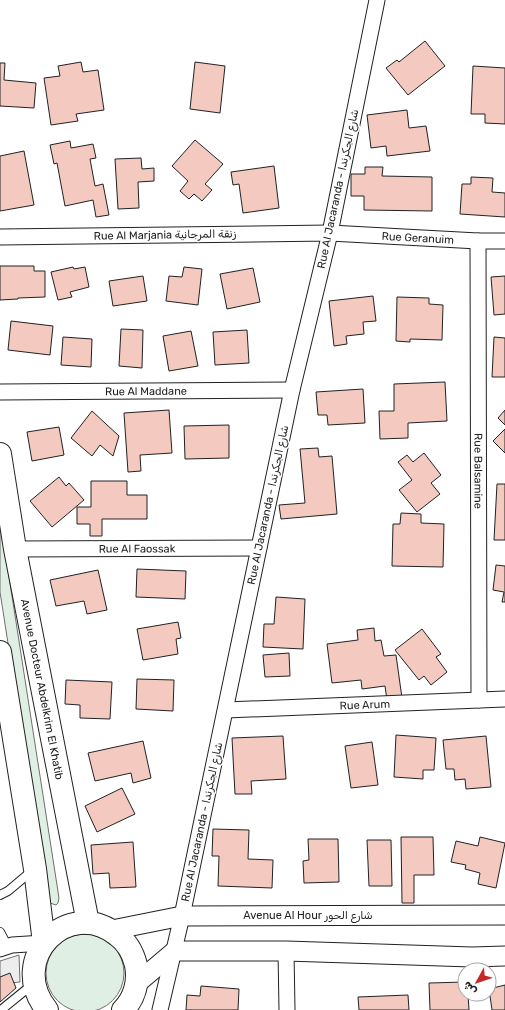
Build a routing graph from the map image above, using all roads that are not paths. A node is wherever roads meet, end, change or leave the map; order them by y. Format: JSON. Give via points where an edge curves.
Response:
{"nodes":[{"id":1,"x":377,"y":0,"type":"edge"},
{"id":2,"x":330,"y":232,"type":"junction"},
{"id":3,"x":0,"y":237,"type":"edge"},
{"id":4,"x":478,"y":241,"type":"junction"},
{"id":5,"x":505,"y":242,"type":"edge"},
{"id":6,"x":292,"y":390,"type":"junction"},
{"id":7,"x":0,"y":392,"type":"edge"},
{"id":8,"x":0,"y":454,"type":"edge"},
{"id":9,"x":259,"y":548,"type":"junction"},
{"id":10,"x":15,"y":549,"type":"junction"},
{"id":11,"x":0,"y":652,"type":"edge"},
{"id":12,"x":505,"y":699,"type":"edge"},
{"id":13,"x":479,"y":700,"type":"junction"},
{"id":14,"x":226,"y":710,"type":"junction"},
{"id":15,"x":35,"y":868,"type":"junction"},
{"id":16,"x":0,"y":895,"type":"edge"},
{"id":17,"x":505,"y":915,"type":"edge"},
{"id":18,"x":182,"y":916,"type":"junction"},
{"id":19,"x":88,"y":923,"type":"junction"},
{"id":20,"x":112,"y":930,"type":"junction"},
{"id":21,"x":0,"y":932,"type":"edge"},
{"id":22,"x":44,"y":943,"type":"junction"},
{"id":23,"x":4,"y":948,"type":"edge"},
{"id":24,"x":175,"y":951,"type":"junction"},
{"id":25,"x":286,"y":951,"type":"junction"},
{"id":26,"x":505,"y":956,"type":"edge"},
{"id":27,"x":34,"y":983,"type":"junction"},
{"id":28,"x":136,"y":984,"type":"junction"},
{"id":29,"x":0,"y":1010,"type":"edge"},
{"id":30,"x":47,"y":1010,"type":"edge"},
{"id":31,"x":123,"y":1010,"type":"edge"},
{"id":32,"x":160,"y":1010,"type":"edge"},
{"id":33,"x":287,"y":1010,"type":"edge"}],
"edges":[{"from":1,"to":2,"type":"street","name":"Rue Al Jacaranda - شارع الجكرندا"},
{"from":2,"to":3,"type":"street","name":"Rue Al Marjania زنقة المرجانية"},
{"from":2,"to":4,"type":"street","name":"Rue Geranuim"},
{"from":2,"to":6,"type":"street","name":"Rue Al Jacaranda - شارع الجكرندا"},
{"from":4,"to":5,"type":"street","name":"Rue Geranuim"},
{"from":4,"to":13,"type":"street","name":"Rue Balsamine"},
{"from":6,"to":7,"type":"street","name":"Rue Al Maddane"},
{"from":6,"to":9,"type":"street","name":"Rue Al Jacaranda - شارع الجكرندا"},
{"from":8,"to":10,"type":"main road","name":"Avenue Docteur Abdelkrim El Khatib"},
{"from":9,"to":10,"type":"street","name":"Rue Al Faossak"},
{"from":9,"to":14,"type":"street","name":"Rue Al Jacaranda - شارع الجكرندا"},
{"from":10,"to":19,"type":"main road","name":"Avenue Docteur Abdelkrim El Khatib"},
{"from":11,"to":15,"type":"main road"},
{"from":12,"to":13,"type":"street","name":"Rue Arum"},
{"from":13,"to":14,"type":"street","name":"Rue Arum"},
{"from":14,"to":18,"type":"street","name":"Rue Al Jacaranda - شارع الجكرندا"},
{"from":15,"to":16,"type":"lane"},
{"from":15,"to":22,"type":"main road"},
{"from":17,"to":18,"type":"street","name":"Avenue Al Hour شارع الحور"},
{"from":18,"to":20,"type":"street","name":"Avenue Al Hour شارع الحور"},
{"from":18,"to":24,"type":"street","name":"Rue Al Jacaranda - شارع الجكرندا"},
{"from":19,"to":20,"type":"main road"},
{"from":19,"to":22,"type":"main road","via":[[63,928]]},
{"from":20,"to":28,"type":"main road","via":[[122,938],[134,959],[137,971]]},
{"from":21,"to":23,"type":"lane"},
{"from":22,"to":23,"type":"street"},
{"from":22,"to":27,"type":"main road","via":[[37,954]]},
{"from":24,"to":25,"type":"street"},
{"from":24,"to":28,"type":"street"},
{"from":24,"to":32,"type":"street","name":"Rue Al Jacaranda - شارع الجكرندا"},
{"from":25,"to":26,"type":"street"},
{"from":25,"to":33,"type":"street"},
{"from":27,"to":29,"type":"lane"},
{"from":27,"to":30,"type":"main road"},
{"from":28,"to":31,"type":"main road","via":[[133,996]]}]}
